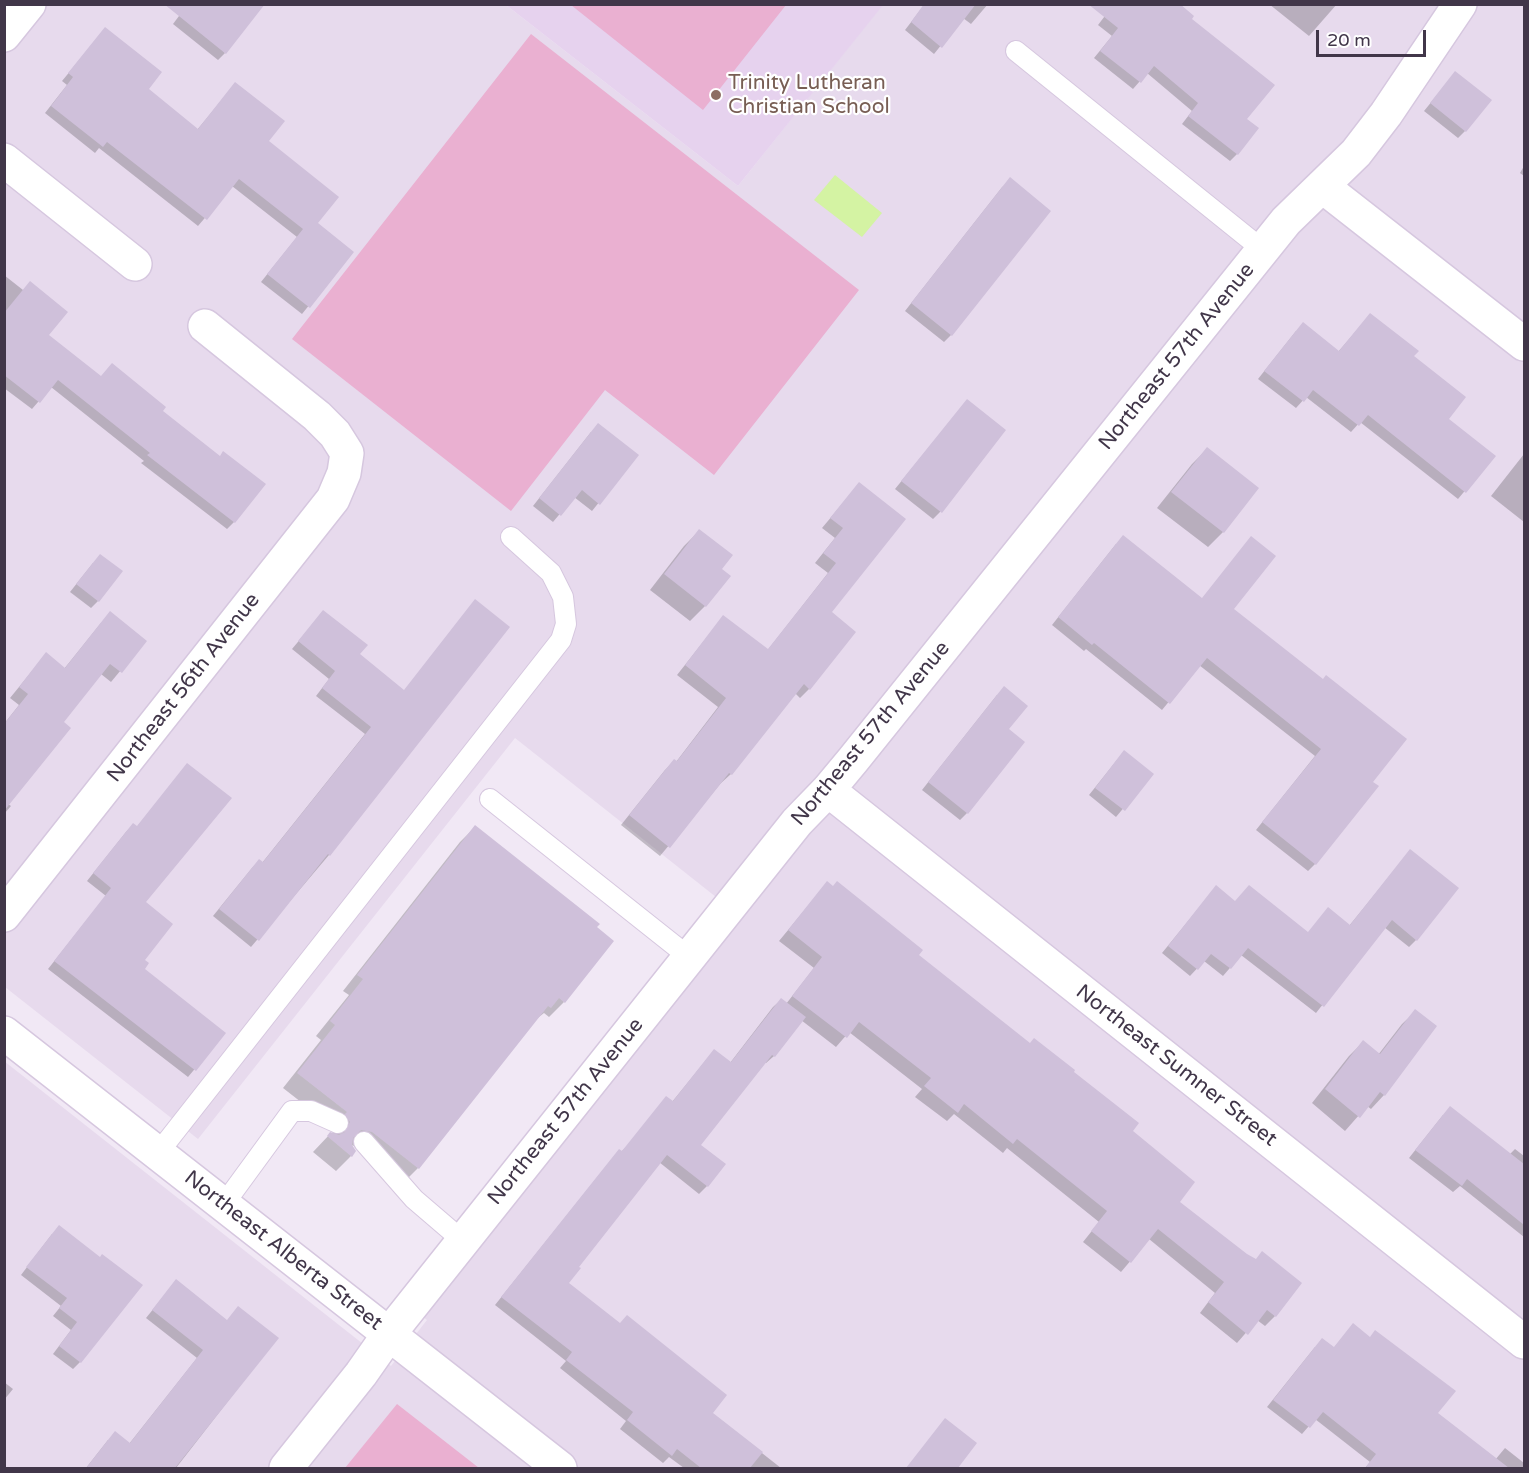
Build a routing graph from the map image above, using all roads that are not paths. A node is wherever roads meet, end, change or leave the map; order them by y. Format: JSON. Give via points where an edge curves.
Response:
{"nodes":[{"id":1,"x":29,"y":4,"type":"edge"},
{"id":2,"x":1460,"y":4,"type":"edge"},
{"id":3,"x":4,"y":34,"type":"edge"},
{"id":4,"x":1016,"y":51,"type":"dead end"},
{"id":5,"x":4,"y":160,"type":"edge"},
{"id":6,"x":1322,"y":186,"type":"junction"},
{"id":7,"x":1263,"y":250,"type":"junction"},
{"id":8,"x":135,"y":264,"type":"dead end"},
{"id":9,"x":206,"y":326,"type":"dead end"},
{"id":10,"x":1524,"y":344,"type":"edge"},
{"id":11,"x":511,"y":537,"type":"dead end"},
{"id":12,"x":828,"y":790,"type":"junction"},
{"id":13,"x":490,"y":799,"type":"dead end"},
{"id":14,"x":4,"y":915,"type":"edge"},
{"id":15,"x":689,"y":957,"type":"junction"},
{"id":16,"x":4,"y":1033,"type":"edge"},
{"id":17,"x":338,"y":1123,"type":"dead end"},
{"id":18,"x":364,"y":1142,"type":"dead end"},
{"id":19,"x":158,"y":1153,"type":"junction"},
{"id":20,"x":224,"y":1204,"type":"junction"},
{"id":21,"x":463,"y":1241,"type":"junction"},
{"id":22,"x":388,"y":1334,"type":"junction"},
{"id":23,"x":1524,"y":1342,"type":"edge"},
{"id":24,"x":286,"y":1468,"type":"edge"},
{"id":25,"x":561,"y":1468,"type":"edge"}],
"edges":[{"from":1,"to":3,"type":"street"},
{"from":2,"to":6,"type":"street","name":"Northeast 57th Avenue","via":[[1386,114],[1356,153]]},
{"from":4,"to":7,"type":"lane"},
{"from":5,"to":8,"type":"street"},
{"from":6,"to":7,"type":"street","name":"Northeast 57th Avenue"},
{"from":6,"to":10,"type":"street"},
{"from":7,"to":12,"type":"street","name":"Northeast 57th Avenue"},
{"from":9,"to":14,"type":"street","name":"Northeast 56th Avenue","via":[[335,434],[347,453],[344,473],[333,499]]},
{"from":11,"to":19,"type":"lane","via":[[550,573],[563,597],[566,624],[561,640]]},
{"from":12,"to":15,"type":"street","name":"Northeast 57th Avenue","via":[[797,822]]},
{"from":12,"to":23,"type":"street","name":"Northeast Sumner Street"},
{"from":13,"to":15,"type":"lane"},
{"from":15,"to":21,"type":"street","name":"Northeast 57th Avenue"},
{"from":16,"to":19,"type":"street","name":"Northeast Alberta Street"},
{"from":17,"to":20,"type":"lane","via":[[311,1111],[292,1111]]},
{"from":18,"to":21,"type":"lane","via":[[414,1199]]},
{"from":19,"to":20,"type":"street","name":"Northeast Alberta Street"},
{"from":20,"to":22,"type":"street","name":"Northeast Alberta Street"},
{"from":21,"to":22,"type":"street","name":"Northeast 57th Avenue"},
{"from":22,"to":24,"type":"street","name":"Northeast 57th Avenue"},
{"from":22,"to":25,"type":"street","name":"Northeast Alberta Street"}]}
